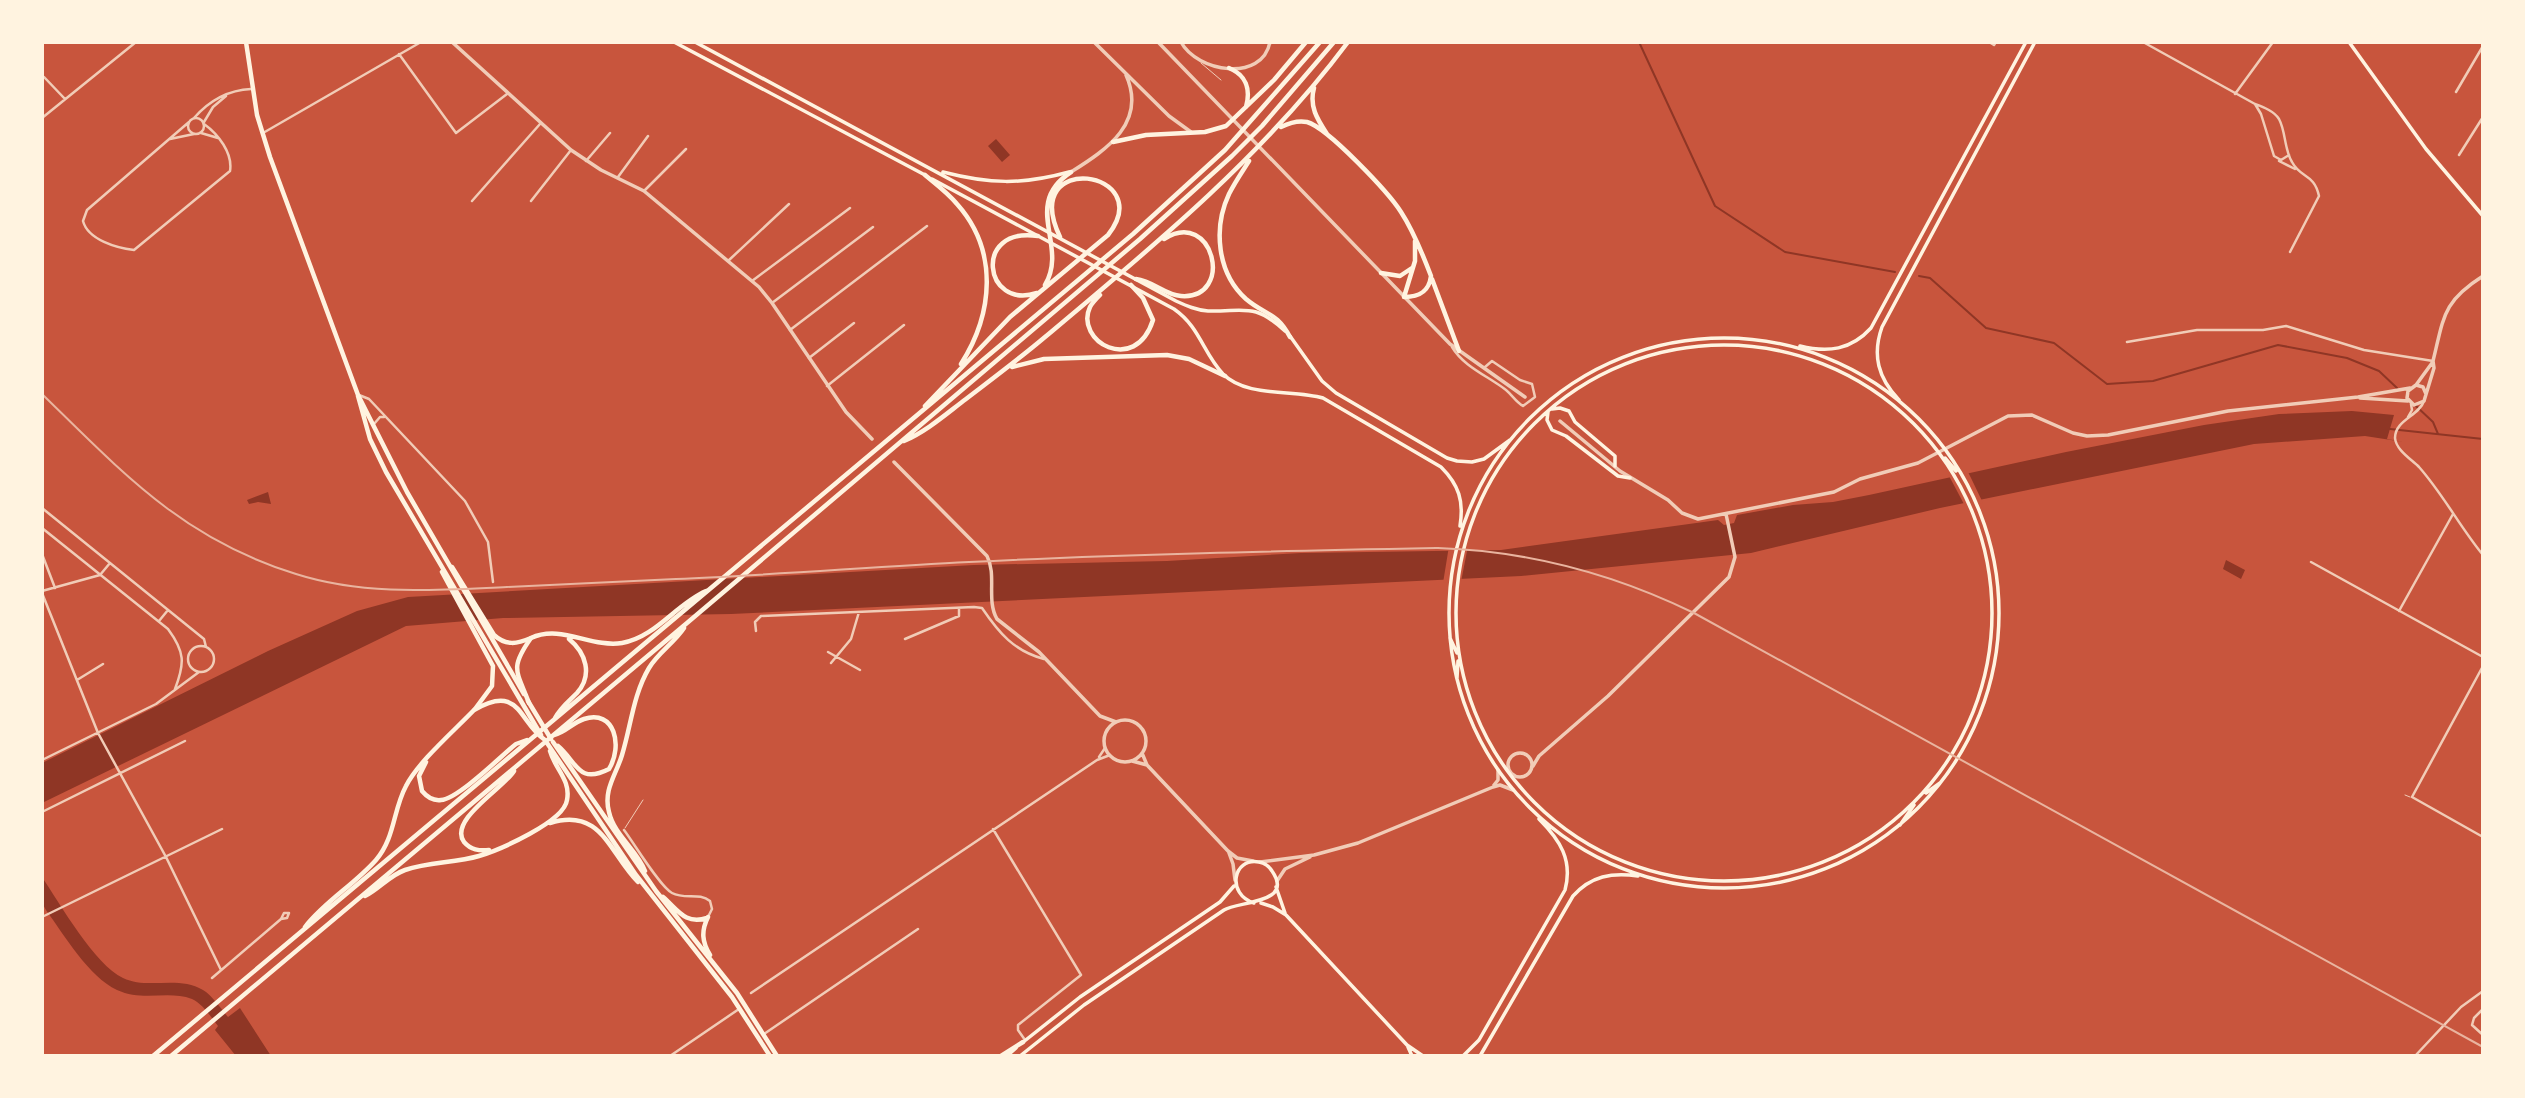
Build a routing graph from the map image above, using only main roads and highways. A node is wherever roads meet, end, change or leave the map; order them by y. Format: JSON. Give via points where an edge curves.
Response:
{"nodes":[{"id":1,"x":246,"y":42,"type":"edge"},
{"id":2,"x":674,"y":42,"type":"edge"},
{"id":3,"x":695,"y":42,"type":"edge"},
{"id":4,"x":1306,"y":42,"type":"edge"},
{"id":5,"x":1320,"y":42,"type":"edge"},
{"id":6,"x":1334,"y":42,"type":"edge"},
{"id":7,"x":1349,"y":42,"type":"edge"},
{"id":8,"x":2026,"y":42,"type":"edge"},
{"id":9,"x":2035,"y":42,"type":"edge"},
{"id":10,"x":2349,"y":42,"type":"edge"},
{"id":11,"x":1229,"y":68,"type":"road end"},
{"id":12,"x":1314,"y":85,"type":"junction"},
{"id":13,"x":1245,"y":110,"type":"junction"},
{"id":14,"x":1277,"y":129,"type":"junction"},
{"id":15,"x":1330,"y":138,"type":"junction"},
{"id":16,"x":1113,"y":142,"type":"road end"},
{"id":17,"x":1253,"y":154,"type":"junction"},
{"id":18,"x":935,"y":170,"type":"junction"},
{"id":19,"x":1071,"y":172,"type":"joint"},
{"id":20,"x":925,"y":175,"type":"junction"},
{"id":21,"x":2483,"y":216,"type":"edge"},
{"id":22,"x":1038,"y":236,"type":"junction"},
{"id":23,"x":1060,"y":237,"type":"junction"},
{"id":24,"x":1415,"y":241,"type":"junction"},
{"id":25,"x":1149,"y":250,"type":"junction"},
{"id":26,"x":1413,"y":268,"type":"junction"},
{"id":27,"x":1381,"y":273,"type":"road end"},
{"id":28,"x":1431,"y":276,"type":"junction"},
{"id":29,"x":1136,"y":279,"type":"junction"},
{"id":30,"x":1110,"y":283,"type":"junction"},
{"id":31,"x":1131,"y":285,"type":"junction"},
{"id":32,"x":1042,"y":290,"type":"junction"},
{"id":33,"x":1290,"y":337,"type":"junction"},
{"id":34,"x":1705,"y":337,"type":"junction"},
{"id":35,"x":1784,"y":342,"type":"junction"},
{"id":36,"x":1664,"y":344,"type":"junction"},
{"id":37,"x":1684,"y":347,"type":"junction"},
{"id":38,"x":1459,"y":351,"type":"road end"},
{"id":39,"x":1008,"y":368,"type":"junction"},
{"id":40,"x":951,"y":376,"type":"junction"},
{"id":41,"x":1225,"y":376,"type":"junction"},
{"id":42,"x":358,"y":395,"type":"junction"},
{"id":43,"x":1549,"y":410,"type":"junction"},
{"id":44,"x":917,"y":416,"type":"junction"},
{"id":45,"x":1915,"y":416,"type":"junction"},
{"id":46,"x":1514,"y":437,"type":"junction"},
{"id":47,"x":900,"y":442,"type":"junction"},
{"id":48,"x":1937,"y":447,"type":"junction"},
{"id":49,"x":1939,"y":454,"type":"junction"},
{"id":50,"x":1615,"y":466,"type":"road end"},
{"id":51,"x":1630,"y":478,"type":"road end"},
{"id":52,"x":1966,"y":483,"type":"junction"},
{"id":53,"x":1460,"y":532,"type":"junction"},
{"id":54,"x":446,"y":561,"type":"junction"},
{"id":55,"x":440,"y":565,"type":"junction"},
{"id":56,"x":671,"y":618,"type":"junction"},
{"id":57,"x":687,"y":623,"type":"junction"},
{"id":58,"x":1448,"y":633,"type":"junction"},
{"id":59,"x":566,"y":636,"type":"junction"},
{"id":60,"x":531,"y":638,"type":"junction"},
{"id":61,"x":1459,"y":657,"type":"junction"},
{"id":62,"x":1457,"y":679,"type":"junction"},
{"id":63,"x":529,"y":703,"type":"junction"},
{"id":64,"x":474,"y":710,"type":"junction"},
{"id":65,"x":528,"y":717,"type":"junction"},
{"id":66,"x":553,"y":720,"type":"junction"},
{"id":67,"x":553,"y":736,"type":"junction"},
{"id":68,"x":531,"y":739,"type":"junction"},
{"id":69,"x":551,"y":744,"type":"junction"},
{"id":70,"x":558,"y":755,"type":"junction"},
{"id":71,"x":428,"y":759,"type":"junction"},
{"id":72,"x":1501,"y":764,"type":"junction"},
{"id":73,"x":518,"y":765,"type":"junction"},
{"id":74,"x":1943,"y":781,"type":"junction"},
{"id":75,"x":1515,"y":782,"type":"junction"},
{"id":76,"x":1920,"y":797,"type":"junction"},
{"id":77,"x":1533,"y":812,"type":"junction"},
{"id":78,"x":543,"y":826,"type":"junction"},
{"id":79,"x":1896,"y":829,"type":"junction"},
{"id":80,"x":493,"y":849,"type":"junction"},
{"id":81,"x":1649,"y":878,"type":"junction"},
{"id":82,"x":648,"y":879,"type":"junction"},
{"id":83,"x":1235,"y":883,"type":"junction"},
{"id":84,"x":1276,"y":884,"type":"junction"},
{"id":85,"x":656,"y":891,"type":"junction"},
{"id":86,"x":649,"y":892,"type":"junction"},
{"id":87,"x":358,"y":900,"type":"junction"},
{"id":88,"x":1256,"y":903,"type":"junction"},
{"id":89,"x":1286,"y":915,"type":"junction"},
{"id":90,"x":298,"y":936,"type":"junction"},
{"id":91,"x":731,"y":984,"type":"junction"},
{"id":92,"x":1024,"y":1041,"type":"junction"},
{"id":93,"x":1407,"y":1045,"type":"junction"},
{"id":94,"x":153,"y":1056,"type":"edge"},
{"id":95,"x":171,"y":1056,"type":"edge"},
{"id":96,"x":770,"y":1056,"type":"edge"},
{"id":97,"x":777,"y":1056,"type":"edge"},
{"id":98,"x":1001,"y":1056,"type":"edge"},
{"id":99,"x":1007,"y":1056,"type":"edge"},
{"id":100,"x":1020,"y":1056,"type":"edge"},
{"id":101,"x":1412,"y":1056,"type":"edge"},
{"id":102,"x":1423,"y":1056,"type":"edge"},
{"id":103,"x":1463,"y":1056,"type":"edge"},
{"id":104,"x":1480,"y":1056,"type":"edge"}],
"edges":[{"from":1,"to":42,"type":"main road","via":[[257,115]]},
{"from":2,"to":20,"type":"main road"},
{"from":3,"to":18,"type":"main road"},
{"from":4,"to":13,"type":"main road"},
{"from":5,"to":44,"type":"main road","via":[[1225,150]]},
{"from":6,"to":47,"type":"main road","via":[[1232,156]]},
{"from":7,"to":12,"type":"main road"},
{"from":8,"to":35,"type":"main road","via":[[1875,323],[1861,338],[1839,349],[1818,350]]},
{"from":9,"to":45,"type":"main road","via":[[1882,327],[1876,356],[1881,377]]},
{"from":10,"to":21,"type":"main road","via":[[2426,149]]},
{"from":11,"to":13,"type":"main road","via":[[1247,84]]},
{"from":12,"to":14,"type":"main road"},
{"from":12,"to":15,"type":"main road","via":[[1314,113]]},
{"from":13,"to":16,"type":"main road","via":[[1216,131]]},
{"from":14,"to":15,"type":"main road","via":[[1306,122]]},
{"from":14,"to":17,"type":"main road"},
{"from":15,"to":24,"type":"main road","via":[[1389,195]]},
{"from":17,"to":25,"type":"main road"},
{"from":17,"to":33,"type":"main road","via":[[1226,202],[1221,253],[1241,294],[1282,322]]},
{"from":18,"to":19,"type":"main road","via":[[1000,183],[1036,181]]},
{"from":18,"to":23,"type":"main road"},
{"from":19,"to":32,"type":"main road","via":[[1057,183],[1047,201],[1053,265]]},
{"from":20,"to":22,"type":"main road"},
{"from":20,"to":40,"type":"main road","via":[[969,220],[986,273],[981,325]]},
{"from":22,"to":31,"type":"main road"},
{"from":22,"to":32,"type":"main road","via":[[1007,238],[995,254],[993,273],[1010,294],[1032,295]]},
{"from":23,"to":29,"type":"main road"},
{"from":23,"to":32,"type":"main road","via":[[1052,213],[1062,186],[1082,177],[1111,189],[1119,204],[1116,224]]},
{"from":24,"to":26,"type":"main road"},
{"from":24,"to":28,"type":"main road"},
{"from":25,"to":29,"type":"main road","via":[[1167,237],[1192,235],[1212,253],[1212,275],[1202,289],[1188,296]]},
{"from":25,"to":30,"type":"main road"},
{"from":26,"to":27,"type":"main road","via":[[1400,276]]},
{"from":26,"to":28,"type":"main road","via":[[1404,297],[1423,293]]},
{"from":28,"to":38,"type":"main road"},
{"from":29,"to":33,"type":"main road","via":[[1193,308],[1253,311],[1275,322]]},
{"from":30,"to":31,"type":"main road","via":[[1090,307],[1088,326],[1097,341],[1117,350],[1142,341],[1153,320]]},
{"from":30,"to":39,"type":"main road"},
{"from":31,"to":41,"type":"main road","via":[[1182,314]]},
{"from":32,"to":40,"type":"main road"},
{"from":33,"to":46,"type":"main road","via":[[1336,393],[1447,458],[1484,459]]},
{"from":34,"to":35,"type":"main road"},
{"from":34,"to":36,"type":"main road"},
{"from":34,"to":37,"type":"main road"},
{"from":35,"to":45,"type":"main road","via":[[1848,369]]},
{"from":36,"to":37,"type":"main road"},
{"from":36,"to":46,"type":"main road","via":[[1609,364],[1574,383]]},
{"from":37,"to":43,"type":"main road","via":[[1605,373]]},
{"from":37,"to":48,"type":"main road","via":[[1745,344],[1825,364],[1897,410]]},
{"from":39,"to":41,"type":"main road","via":[[1044,359],[1167,355],[1189,359]]},
{"from":39,"to":47,"type":"main road","via":[[920,434]]},
{"from":40,"to":44,"type":"main road"},
{"from":41,"to":53,"type":"main road","via":[[1258,390],[1323,398],[1441,467],[1462,498]]},
{"from":42,"to":54,"type":"main road"},
{"from":42,"to":55,"type":"main road","via":[[380,462]]},
{"from":43,"to":50,"type":"main road","via":[[1569,411],[1579,426],[1615,456]]},
{"from":43,"to":51,"type":"main road","via":[[1552,430],[1618,476]]},
{"from":43,"to":61,"type":"main road","via":[[1502,463],[1468,534],[1459,575]]},
{"from":44,"to":56,"type":"main road"},
{"from":45,"to":48,"type":"main road","via":[[1933,435]]},
{"from":46,"to":53,"type":"main road","via":[[1485,480]]},
{"from":47,"to":57,"type":"main road"},
{"from":48,"to":49,"type":"main road"},
{"from":48,"to":52,"type":"main road"},
{"from":49,"to":52,"type":"main road"},
{"from":49,"to":76,"type":"main road","via":[[1970,508],[1986,560],[1992,610],[1989,650],[1968,724]]},
{"from":52,"to":74,"type":"main road","via":[[1994,558],[1997,649],[1989,687],[1966,744]]},
{"from":53,"to":58,"type":"main road","via":[[1451,571]]},
{"from":54,"to":60,"type":"main road","via":[[494,635],[513,644]]},
{"from":54,"to":63,"type":"main road"},
{"from":55,"to":64,"type":"main road","via":[[493,666],[492,686]]},
{"from":55,"to":65,"type":"main road"},
{"from":56,"to":59,"type":"main road","via":[[621,643]]},
{"from":56,"to":66,"type":"main road"},
{"from":57,"to":67,"type":"main road"},
{"from":57,"to":82,"type":"main road","via":[[656,657],[643,680],[608,794],[613,822]]},
{"from":58,"to":61,"type":"main road"},
{"from":58,"to":62,"type":"main road"},
{"from":59,"to":60,"type":"main road","via":[[547,633]]},
{"from":59,"to":66,"type":"main road","via":[[580,648],[585,677]]},
{"from":60,"to":63,"type":"main road","via":[[516,662]]},
{"from":61,"to":62,"type":"main road"},
{"from":61,"to":72,"type":"main road","via":[[1465,688]]},
{"from":62,"to":77,"type":"main road","via":[[1476,733],[1498,770]]},
{"from":63,"to":69,"type":"main road"},
{"from":64,"to":65,"type":"main road","via":[[502,701]]},
{"from":64,"to":71,"type":"main road"},
{"from":65,"to":69,"type":"main road","via":[[539,736]]},
{"from":66,"to":68,"type":"main road"},
{"from":67,"to":69,"type":"main road","via":[[580,720],[596,718],[613,731],[616,753],[609,769],[586,774]]},
{"from":67,"to":73,"type":"main road"},
{"from":68,"to":71,"type":"main road","via":[[516,744],[442,800],[427,797],[419,784]]},
{"from":68,"to":90,"type":"main road"},
{"from":69,"to":70,"type":"main road"},
{"from":69,"to":78,"type":"main road","via":[[552,760],[568,786],[568,799],[559,815]]},
{"from":70,"to":82,"type":"main road"},
{"from":70,"to":86,"type":"main road"},
{"from":71,"to":90,"type":"main road","via":[[404,789],[390,836],[375,860],[314,914]]},
{"from":72,"to":75,"type":"main road"},
{"from":72,"to":75,"type":"main road"},
{"from":73,"to":80,"type":"main road","via":[[462,827],[469,846]]},
{"from":73,"to":87,"type":"main road"},
{"from":74,"to":76,"type":"main road"},
{"from":74,"to":79,"type":"main road"},
{"from":75,"to":76,"type":"main road","via":[[1550,818],[1586,844],[1659,873],[1701,880],[1747,880],[1794,872],[1845,853]]},
{"from":76,"to":79,"type":"main road"},
{"from":77,"to":81,"type":"main road","via":[[1590,852]]},
{"from":77,"to":103,"type":"main road","via":[[1564,852],[1566,890],[1479,1040]]},
{"from":78,"to":80,"type":"main road"},
{"from":78,"to":86,"type":"main road","via":[[565,819],[590,823]]},
{"from":79,"to":81,"type":"main road","via":[[1843,863],[1782,883],[1708,888]]},
{"from":80,"to":87,"type":"main road","via":[[402,871]]},
{"from":81,"to":104,"type":"main road","via":[[1610,875],[1578,890]]},
{"from":82,"to":85,"type":"main road"},
{"from":83,"to":84,"type":"main road","via":[[1243,866],[1260,862],[1271,869]]},
{"from":83,"to":88,"type":"main road","via":[[1240,895]]},
{"from":83,"to":92,"type":"main road","via":[[1227,897]]},
{"from":84,"to":88,"type":"main road","via":[[1270,897]]},
{"from":84,"to":89,"type":"main road"},
{"from":85,"to":91,"type":"main road"},
{"from":85,"to":91,"type":"main road","via":[[686,919],[708,918],[704,944]]},
{"from":86,"to":96,"type":"main road","via":[[740,1009]]},
{"from":87,"to":95,"type":"main road"},
{"from":88,"to":89,"type":"main road"},
{"from":88,"to":100,"type":"main road","via":[[1238,903],[1224,910],[1084,1005]]},
{"from":89,"to":93,"type":"main road"},
{"from":90,"to":94,"type":"main road"},
{"from":91,"to":97,"type":"main road"},
{"from":92,"to":98,"type":"main road"},
{"from":92,"to":99,"type":"main road"},
{"from":93,"to":101,"type":"main road"},
{"from":93,"to":102,"type":"main road"}]}
